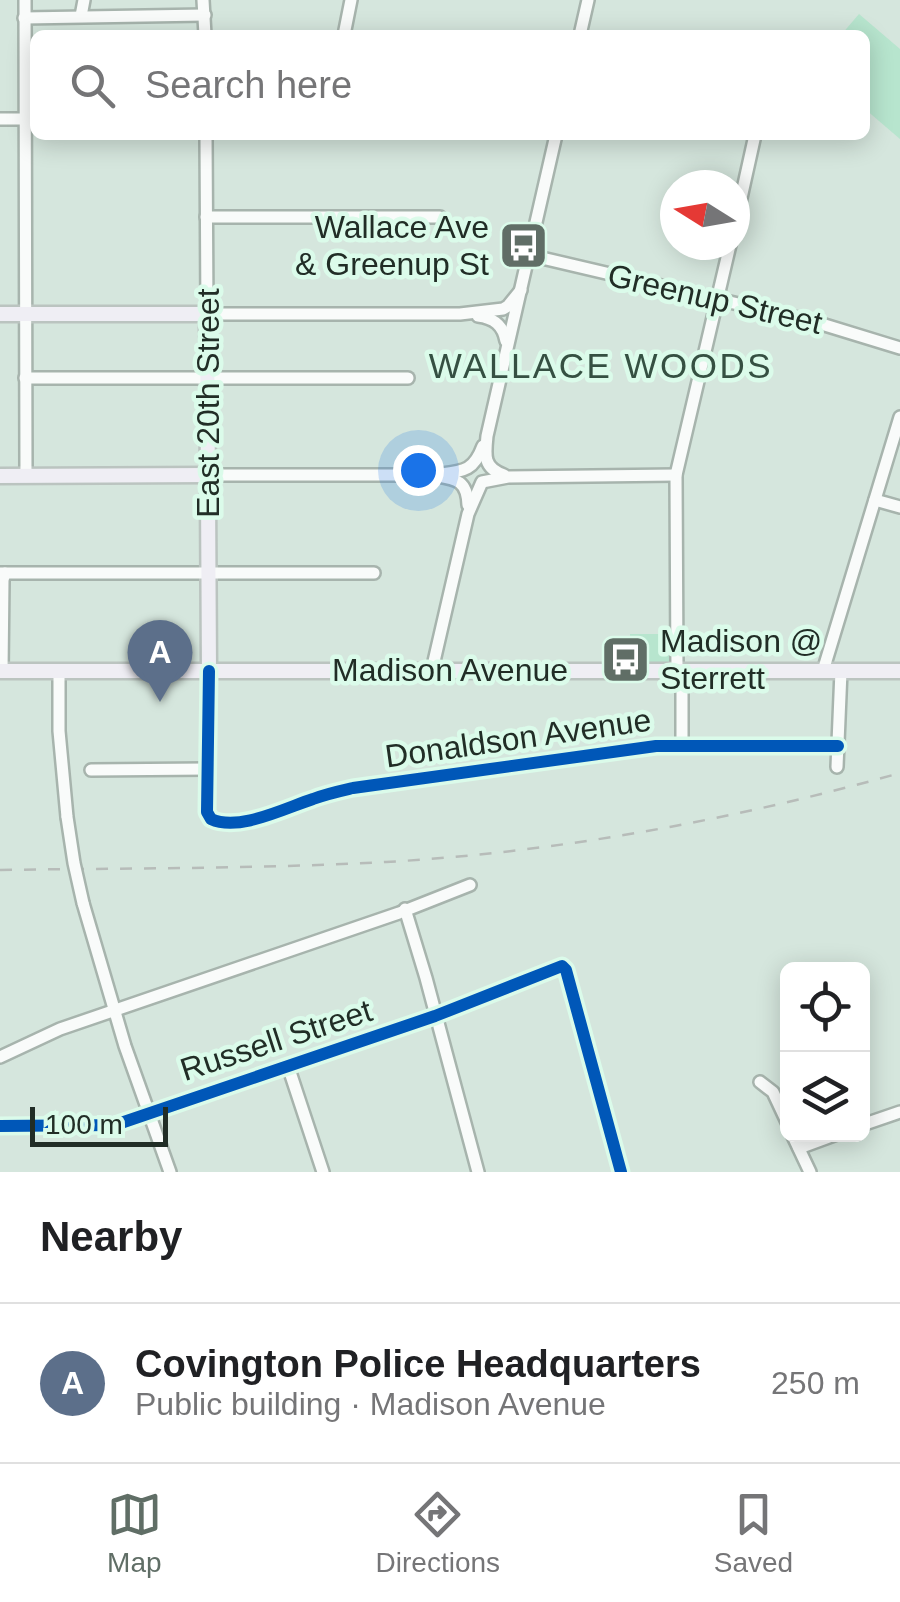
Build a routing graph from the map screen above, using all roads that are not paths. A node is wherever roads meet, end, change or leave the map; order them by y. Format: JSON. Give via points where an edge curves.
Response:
{"nodes":[{"id":1,"x":24,"y":0,"type":"edge"},
{"id":2,"x":84,"y":0,"type":"edge"},
{"id":3,"x":203,"y":0,"type":"edge"},
{"id":4,"x":350,"y":0,"type":"edge"},
{"id":5,"x":588,"y":0,"type":"edge"},
{"id":6,"x":205,"y":15,"type":"junction"},
{"id":7,"x":81,"y":16,"type":"junction"},
{"id":8,"x":24,"y":18,"type":"junction"},
{"id":9,"x":206,"y":30,"type":"edge"},
{"id":10,"x":345,"y":30,"type":"edge"},
{"id":11,"x":581,"y":30,"type":"edge"},
{"id":12,"x":0,"y":118,"type":"edge"},
{"id":13,"x":30,"y":119,"type":"edge"},
{"id":14,"x":206,"y":140,"type":"edge"},
{"id":15,"x":555,"y":140,"type":"edge"},
{"id":16,"x":754,"y":140,"type":"edge"},
{"id":17,"x":747,"y":170,"type":"edge"},
{"id":18,"x":440,"y":216,"type":"dead end"},
{"id":19,"x":206,"y":217,"type":"junction"},
{"id":20,"x":529,"y":255,"type":"junction"},
{"id":21,"x":726,"y":260,"type":"edge"},
{"id":22,"x":520,"y":290,"type":"junction"},
{"id":23,"x":717,"y":300,"type":"junction"},
{"id":24,"x":0,"y":314,"type":"edge"},
{"id":25,"x":24,"y":314,"type":"junction"},
{"id":26,"x":207,"y":314,"type":"junction"},
{"id":27,"x":460,"y":314,"type":"junction"},
{"id":28,"x":900,"y":348,"type":"edge"},
{"id":29,"x":505,"y":355,"type":"junction"},
{"id":30,"x":208,"y":377,"type":"junction"},
{"id":31,"x":25,"y":378,"type":"junction"},
{"id":32,"x":408,"y":378,"type":"dead end"},
{"id":33,"x":900,"y":417,"type":"edge"},
{"id":34,"x":487,"y":436,"type":"junction"},
{"id":35,"x":431,"y":474,"type":"junction"},
{"id":36,"x":676,"y":475,"type":"junction"},
{"id":37,"x":0,"y":476,"type":"edge"},
{"id":38,"x":26,"y":476,"type":"junction"},
{"id":39,"x":209,"y":476,"type":"junction"},
{"id":40,"x":508,"y":476,"type":"junction"},
{"id":41,"x":875,"y":500,"type":"junction"},
{"id":42,"x":900,"y":507,"type":"edge"},
{"id":43,"x":468,"y":514,"type":"junction"},
{"id":44,"x":2,"y":573,"type":"edge"},
{"id":45,"x":374,"y":573,"type":"dead end"},
{"id":46,"x":209,"y":574,"type":"junction"},
{"id":47,"x":432,"y":670,"type":"junction"},
{"id":48,"x":1,"y":671,"type":"edge"},
{"id":49,"x":59,"y":671,"type":"junction"},
{"id":50,"x":209,"y":671,"type":"junction"},
{"id":51,"x":677,"y":671,"type":"junction"},
{"id":52,"x":823,"y":671,"type":"junction"},
{"id":53,"x":900,"y":671,"type":"edge"},
{"id":54,"x":841,"y":672,"type":"junction"},
{"id":55,"x":682,"y":746,"type":"junction"},
{"id":56,"x":838,"y":746,"type":"junction"},
{"id":57,"x":837,"y":767,"type":"dead end"},
{"id":58,"x":207,"y":769,"type":"junction"},
{"id":59,"x":91,"y":770,"type":"dead end"},
{"id":60,"x":470,"y":885,"type":"dead end"},
{"id":61,"x":405,"y":909,"type":"junction"},
{"id":62,"x":116,"y":1009,"type":"junction"},
{"id":63,"x":435,"y":1016,"type":"junction"},
{"id":64,"x":0,"y":1057,"type":"edge"},
{"id":65,"x":288,"y":1066,"type":"junction"},
{"id":66,"x":760,"y":1082,"type":"dead end"},
{"id":67,"x":780,"y":1107,"type":"edge"},
{"id":68,"x":149,"y":1112,"type":"junction"},
{"id":69,"x":900,"y":1112,"type":"edge"},
{"id":70,"x":870,"y":1122,"type":"edge"},
{"id":71,"x":0,"y":1126,"type":"edge"},
{"id":72,"x":796,"y":1142,"type":"edge"},
{"id":73,"x":815,"y":1142,"type":"edge"},
{"id":74,"x":799,"y":1148,"type":"junction"},
{"id":75,"x":170,"y":1172,"type":"edge"},
{"id":76,"x":323,"y":1172,"type":"edge"},
{"id":77,"x":478,"y":1172,"type":"edge"},
{"id":78,"x":620,"y":1172,"type":"edge"},
{"id":79,"x":810,"y":1172,"type":"edge"}],
"edges":[{"from":1,"to":8,"type":"street"},
{"from":2,"to":7,"type":"street"},
{"from":3,"to":6,"type":"street"},
{"from":4,"to":10,"type":"street"},
{"from":5,"to":11,"type":"street"},
{"from":6,"to":7,"type":"street"},
{"from":6,"to":9,"type":"street"},
{"from":7,"to":8,"type":"street"},
{"from":8,"to":13,"type":"street"},
{"from":12,"to":13,"type":"street"},
{"from":13,"to":25,"type":"street"},
{"from":14,"to":19,"type":"street","name":"East 20th Street"},
{"from":15,"to":20,"type":"street"},
{"from":16,"to":17,"type":"street"},
{"from":18,"to":19,"type":"street"},
{"from":19,"to":26,"type":"street","name":"East 20th Street"},
{"from":20,"to":22,"type":"street"},
{"from":20,"to":23,"type":"street","name":"Greenup Street"},
{"from":21,"to":23,"type":"street"},
{"from":22,"to":27,"type":"street","via":[[503,309]]},
{"from":22,"to":29,"type":"street"},
{"from":23,"to":28,"type":"street","name":"Greenup Street"},
{"from":23,"to":36,"type":"street"},
{"from":24,"to":25,"type":"main road"},
{"from":25,"to":26,"type":"main road"},
{"from":25,"to":31,"type":"street"},
{"from":26,"to":27,"type":"street"},
{"from":26,"to":30,"type":"main road","name":"East 20th Street"},
{"from":27,"to":29,"type":"street","via":[[497,322]]},
{"from":29,"to":34,"type":"street"},
{"from":30,"to":31,"type":"street"},
{"from":30,"to":32,"type":"street"},
{"from":30,"to":39,"type":"main road","name":"East 20th Street"},
{"from":31,"to":38,"type":"street"},
{"from":33,"to":41,"type":"street"},
{"from":34,"to":35,"type":"street","via":[[466,470]]},
{"from":34,"to":40,"type":"street","via":[[487,464]]},
{"from":35,"to":39,"type":"street"},
{"from":35,"to":43,"type":"street","via":[[463,484]]},
{"from":36,"to":40,"type":"street"},
{"from":36,"to":51,"type":"street"},
{"from":37,"to":38,"type":"main road"},
{"from":38,"to":39,"type":"main road"},
{"from":39,"to":46,"type":"main road","name":"East 20th Street"},
{"from":40,"to":43,"type":"street","via":[[482,482]]},
{"from":41,"to":42,"type":"street"},
{"from":41,"to":52,"type":"street"},
{"from":43,"to":47,"type":"street"},
{"from":44,"to":46,"type":"street"},
{"from":44,"to":48,"type":"street"},
{"from":45,"to":46,"type":"street"},
{"from":46,"to":50,"type":"main road","name":"East 20th Street"},
{"from":47,"to":50,"type":"main road","name":"Madison Avenue"},
{"from":47,"to":51,"type":"main road","name":"Madison Avenue"},
{"from":48,"to":49,"type":"main road","name":"Madison Avenue"},
{"from":49,"to":50,"type":"main road","name":"Madison Avenue"},
{"from":49,"to":62,"type":"street","bridge":true,"via":[[74,864]]},
{"from":50,"to":58,"type":"street"},
{"from":51,"to":52,"type":"main road","name":"Madison Avenue"},
{"from":51,"to":55,"type":"street"},
{"from":52,"to":54,"type":"main road","name":"Madison Avenue"},
{"from":53,"to":54,"type":"main road","name":"Madison Avenue"},
{"from":54,"to":56,"type":"street"},
{"from":55,"to":56,"type":"street","name":"Donaldson Avenue"},
{"from":55,"to":58,"type":"street","name":"Donaldson Avenue","via":[[353,788],[224,823],[207,812]]},
{"from":56,"to":57,"type":"street"},
{"from":58,"to":59,"type":"street"},
{"from":60,"to":61,"type":"street"},
{"from":61,"to":62,"type":"street"},
{"from":61,"to":63,"type":"street"},
{"from":62,"to":64,"type":"street"},
{"from":62,"to":68,"type":"street"},
{"from":63,"to":65,"type":"street","name":"Russell Street"},
{"from":63,"to":77,"type":"street"},
{"from":63,"to":78,"type":"street","name":"Russell Street","via":[[562,966]]},
{"from":65,"to":68,"type":"street","name":"Russell Street"},
{"from":65,"to":76,"type":"street"},
{"from":66,"to":67,"type":"street"},
{"from":68,"to":71,"type":"street","name":"Russell Street","via":[[116,1124]]},
{"from":68,"to":75,"type":"street"},
{"from":69,"to":70,"type":"street"},
{"from":72,"to":74,"type":"street"},
{"from":73,"to":74,"type":"street"},
{"from":74,"to":79,"type":"street"}]}
